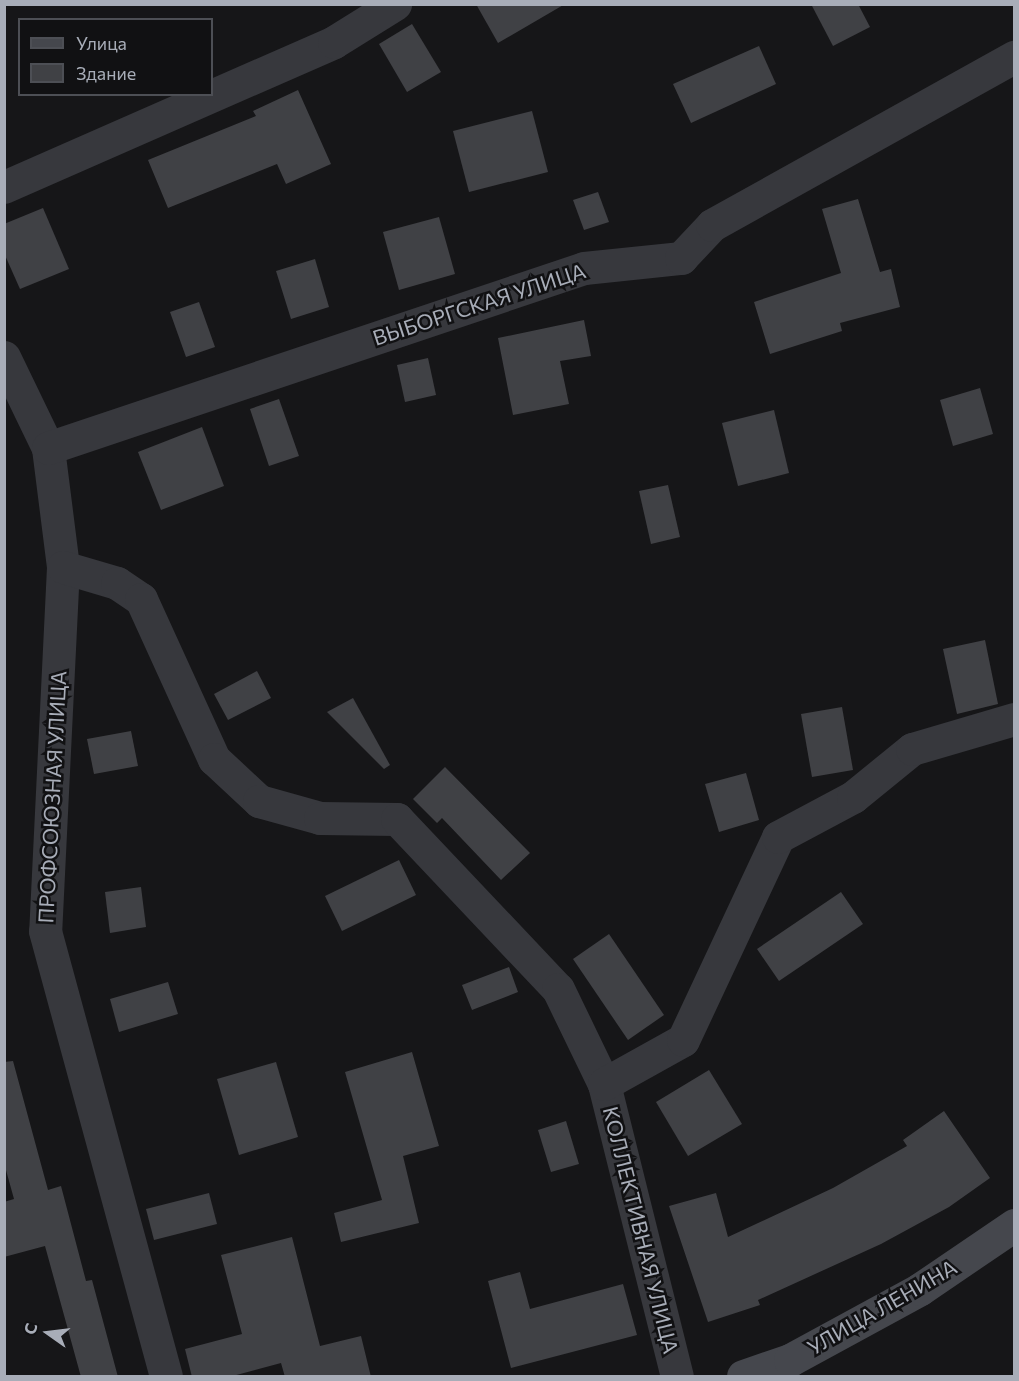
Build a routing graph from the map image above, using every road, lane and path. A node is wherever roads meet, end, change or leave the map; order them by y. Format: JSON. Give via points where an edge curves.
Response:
{"nodes":[{"id":1,"x":395,"y":4,"type":"edge"},
{"id":2,"x":1014,"y":57,"type":"edge"},
{"id":3,"x":213,"y":95,"type":"edge"},
{"id":4,"x":211,"y":96,"type":"edge"},
{"id":5,"x":4,"y":187,"type":"edge"},
{"id":6,"x":4,"y":357,"type":"edge"},
{"id":7,"x":48,"y":448,"type":"junction"},
{"id":8,"x":63,"y":567,"type":"junction"},
{"id":9,"x":1014,"y":719,"type":"edge"},
{"id":10,"x":604,"y":1084,"type":"junction"},
{"id":11,"x":1014,"y":1225,"type":"edge"},
{"id":12,"x":166,"y":1377,"type":"edge"},
{"id":13,"x":677,"y":1377,"type":"edge"},
{"id":14,"x":743,"y":1377,"type":"edge"}],
"edges":[{"from":1,"to":3,"type":"street","via":[[334,42]]},
{"from":2,"to":7,"type":"street","name":"ВЫБОРГСКАЯ УЛИЦА","via":[[712,225],[681,258],[584,268]]},
{"from":4,"to":5,"type":"street"},
{"from":6,"to":7,"type":"street","name":"ПРОФСОЮЗНАЯ УЛИЦА"},
{"from":7,"to":8,"type":"street","name":"ПРОФСОЮЗНАЯ УЛИЦА"},
{"from":8,"to":10,"type":"street","name":"КОЛЛЕКТИВНАЯ УЛИЦА","via":[[117,583],[141,599],[214,759],[259,801],[320,818],[397,819],[558,989]]},
{"from":8,"to":12,"type":"street","name":"ПРОФСОЮЗНАЯ УЛИЦА","via":[[45,931]]},
{"from":9,"to":10,"type":"street","name":"КОЛЛЕКТИВНАЯ УЛИЦА","via":[[912,749],[853,797],[778,837],[682,1040]]},
{"from":10,"to":13,"type":"street","name":"КОЛЛЕКТИВНАЯ УЛИЦА"},
{"from":11,"to":14,"type":"main road","name":"УЛИЦА ЛЕНИНА","via":[[910,1294],[790,1360]]}]}
